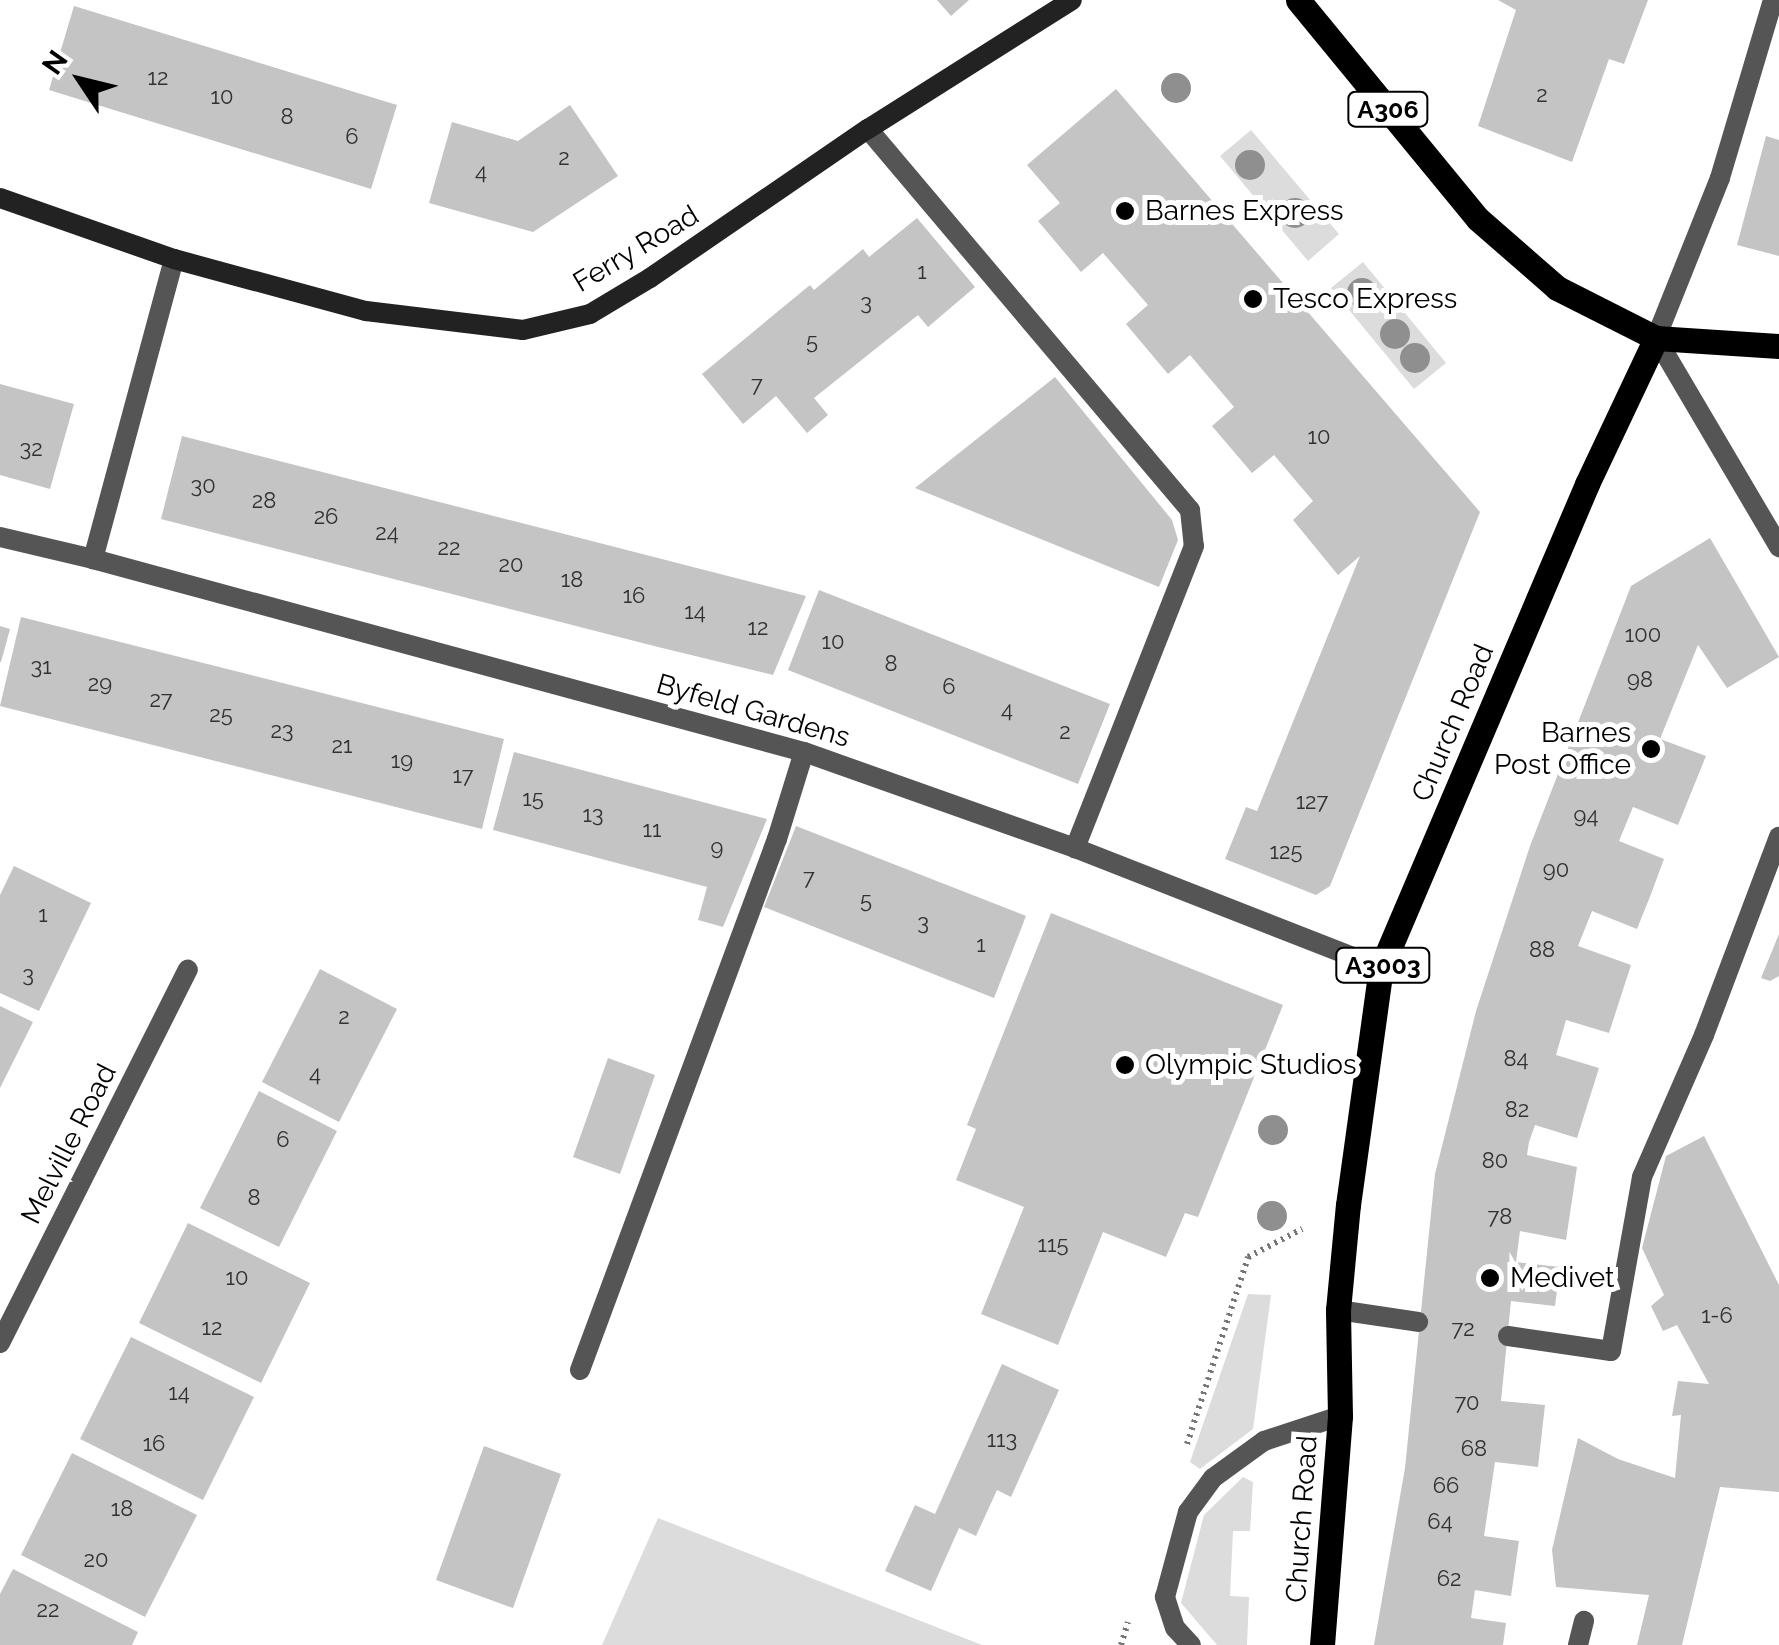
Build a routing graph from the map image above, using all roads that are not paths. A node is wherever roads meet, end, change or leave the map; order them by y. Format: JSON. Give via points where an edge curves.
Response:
{"nodes":[{"id":1,"x":1072,"y":0,"type":"edge"},
{"id":2,"x":1298,"y":0,"type":"edge"},
{"id":3,"x":1773,"y":0,"type":"edge"},
{"id":4,"x":868,"y":129,"type":"junction"},
{"id":5,"x":0,"y":198,"type":"edge"},
{"id":6,"x":174,"y":259,"type":"junction"},
{"id":7,"x":1656,"y":338,"type":"junction"},
{"id":8,"x":1779,"y":346,"type":"edge"},
{"id":9,"x":0,"y":537,"type":"edge"},
{"id":10,"x":1779,"y":547,"type":"edge"},
{"id":11,"x":93,"y":559,"type":"junction"},
{"id":12,"x":804,"y":752,"type":"junction"},
{"id":13,"x":1779,"y":837,"type":"edge"},
{"id":14,"x":1075,"y":848,"type":"junction"},
{"id":15,"x":1381,"y":968,"type":"junction"},
{"id":16,"x":188,"y":970,"type":"dead end"},
{"id":17,"x":1338,"y":1310,"type":"junction"},
{"id":18,"x":1418,"y":1322,"type":"dead end"},
{"id":19,"x":1508,"y":1336,"type":"dead end"},
{"id":20,"x":0,"y":1343,"type":"edge"},
{"id":21,"x":580,"y":1370,"type":"dead end"},
{"id":22,"x":1340,"y":1416,"type":"junction"},
{"id":23,"x":1584,"y":1621,"type":"dead end"},
{"id":24,"x":1191,"y":1645,"type":"edge"},
{"id":25,"x":1322,"y":1645,"type":"edge"},
{"id":26,"x":1578,"y":1645,"type":"edge"}],
"edges":[{"from":1,"to":4,"type":"street","name":"Ferry Road"},
{"from":2,"to":7,"type":"main road","number":"A306","via":[[1478,219],[1557,288]]},
{"from":3,"to":7,"type":"street","via":[[1720,178]]},
{"from":4,"to":6,"type":"street","name":"Ferry Road","via":[[590,314],[523,330],[366,311]]},
{"from":4,"to":14,"type":"street","via":[[1190,510],[1194,546]]},
{"from":5,"to":6,"type":"street","name":"Ferry Road"},
{"from":6,"to":11,"type":"street"},
{"from":7,"to":8,"type":"main road","number":"A306"},
{"from":7,"to":10,"type":"street"},
{"from":7,"to":15,"type":"main road","name":"Church Road","number":"A3003"},
{"from":9,"to":11,"type":"street","name":"Byfeld Gardens"},
{"from":11,"to":12,"type":"street","name":"Byfeld Gardens"},
{"from":12,"to":14,"type":"street","name":"Byfeld Gardens"},
{"from":12,"to":21,"type":"street"},
{"from":13,"to":19,"type":"street","via":[[1642,1177],[1611,1351]]},
{"from":14,"to":15,"type":"street","name":"Byfeld Gardens"},
{"from":15,"to":17,"type":"main road","name":"Church Road","number":"A3003"},
{"from":16,"to":20,"type":"street","name":"Melville Road"},
{"from":17,"to":18,"type":"street"},
{"from":17,"to":22,"type":"main road","name":"Church Road","number":"A3003"},
{"from":22,"to":24,"type":"street","via":[[1264,1442],[1213,1478],[1188,1512],[1165,1597],[1175,1628]]},
{"from":22,"to":25,"type":"main road","name":"Church Road","number":"A3003"},
{"from":23,"to":26,"type":"street"}]}
